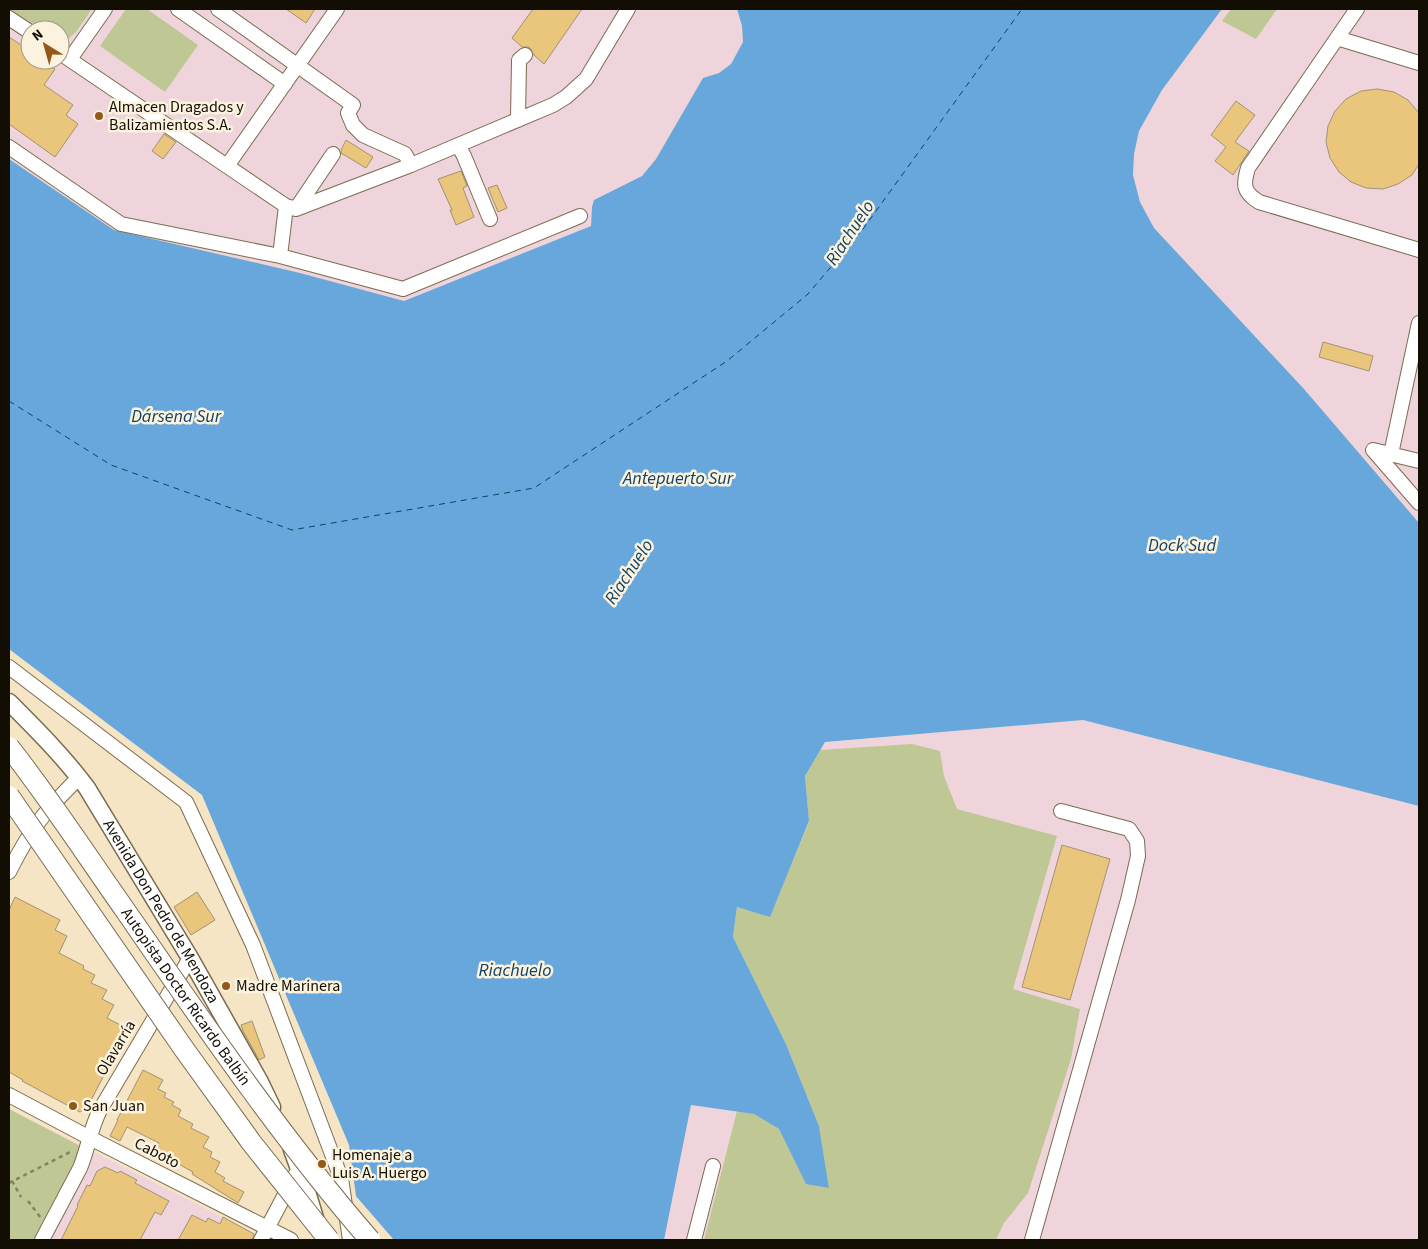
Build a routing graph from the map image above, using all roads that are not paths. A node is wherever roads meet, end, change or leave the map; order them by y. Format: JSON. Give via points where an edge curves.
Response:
{"nodes":[{"id":1,"x":105,"y":9,"type":"edge"},
{"id":2,"x":178,"y":9,"type":"edge"},
{"id":3,"x":218,"y":9,"type":"edge"},
{"id":4,"x":337,"y":9,"type":"edge"},
{"id":5,"x":628,"y":9,"type":"edge"},
{"id":6,"x":1357,"y":9,"type":"edge"},
{"id":7,"x":9,"y":18,"type":"edge"},
{"id":8,"x":20,"y":25,"type":"edge"},
{"id":9,"x":1337,"y":38,"type":"junction"},
{"id":10,"x":70,"y":50,"type":"edge"},
{"id":11,"x":525,"y":55,"type":"dead end"},
{"id":12,"x":70,"y":59,"type":"edge"},
{"id":13,"x":1419,"y":63,"type":"edge"},
{"id":14,"x":298,"y":66,"type":"junction"},
{"id":15,"x":285,"y":84,"type":"junction"},
{"id":16,"x":518,"y":120,"type":"junction"},
{"id":17,"x":458,"y":145,"type":"junction"},
{"id":18,"x":9,"y":147,"type":"edge"},
{"id":19,"x":333,"y":154,"type":"dead end"},
{"id":20,"x":411,"y":164,"type":"junction"},
{"id":21,"x":227,"y":166,"type":"junction"},
{"id":22,"x":291,"y":208,"type":"junction"},
{"id":23,"x":580,"y":216,"type":"dead end"},
{"id":24,"x":490,"y":219,"type":"dead end"},
{"id":25,"x":1419,"y":250,"type":"edge"},
{"id":26,"x":280,"y":256,"type":"junction"},
{"id":27,"x":1419,"y":323,"type":"edge"},
{"id":28,"x":1391,"y":454,"type":"junction"},
{"id":29,"x":1419,"y":461,"type":"edge"},
{"id":30,"x":1419,"y":503,"type":"edge"},
{"id":31,"x":9,"y":667,"type":"edge"},
{"id":32,"x":9,"y":702,"type":"edge"},
{"id":33,"x":9,"y":747,"type":"edge"},
{"id":34,"x":9,"y":761,"type":"edge"},
{"id":35,"x":79,"y":777,"type":"junction"},
{"id":36,"x":9,"y":796,"type":"edge"},
{"id":37,"x":48,"y":810,"type":"junction"},
{"id":38,"x":1061,"y":811,"type":"dead end"},
{"id":39,"x":9,"y":872,"type":"edge"},
{"id":40,"x":190,"y":958,"type":"junction"},
{"id":41,"x":172,"y":988,"type":"junction"},
{"id":42,"x":9,"y":1095,"type":"edge"},
{"id":43,"x":90,"y":1138,"type":"junction"},
{"id":44,"x":713,"y":1166,"type":"dead end"},
{"id":45,"x":299,"y":1168,"type":"junction"},
{"id":46,"x":264,"y":1234,"type":"edge"},
{"id":47,"x":42,"y":1240,"type":"edge"},
{"id":48,"x":291,"y":1240,"type":"edge"},
{"id":49,"x":321,"y":1240,"type":"edge"},
{"id":50,"x":329,"y":1240,"type":"edge"},
{"id":51,"x":350,"y":1240,"type":"edge"},
{"id":52,"x":370,"y":1240,"type":"edge"},
{"id":53,"x":694,"y":1240,"type":"edge"},
{"id":54,"x":1032,"y":1240,"type":"edge"}],
"edges":[{"from":1,"to":10,"type":"street"},
{"from":2,"to":15,"type":"street"},
{"from":3,"to":14,"type":"street"},
{"from":4,"to":14,"type":"street"},
{"from":5,"to":16,"type":"street","via":[[586,79],[553,105]]},
{"from":6,"to":9,"type":"street"},
{"from":7,"to":8,"type":"street"},
{"from":9,"to":13,"type":"street"},
{"from":9,"to":25,"type":"street","via":[[1248,168],[1244,181],[1246,189],[1250,197],[1259,202]]},
{"from":11,"to":16,"type":"street","via":[[519,60]]},
{"from":12,"to":21,"type":"street"},
{"from":14,"to":15,"type":"street"},
{"from":14,"to":20,"type":"street","via":[[353,105],[348,114],[353,125],[363,134],[404,154]]},
{"from":15,"to":21,"type":"street"},
{"from":16,"to":17,"type":"street"},
{"from":17,"to":20,"type":"street"},
{"from":17,"to":24,"type":"street"},
{"from":18,"to":26,"type":"street","via":[[121,224]]},
{"from":19,"to":22,"type":"street"},
{"from":20,"to":22,"type":"street"},
{"from":21,"to":22,"type":"street"},
{"from":22,"to":26,"type":"street"},
{"from":23,"to":26,"type":"street","via":[[403,289]]},
{"from":27,"to":28,"type":"street"},
{"from":28,"to":29,"type":"street"},
{"from":28,"to":30,"type":"street","via":[[1373,450]]},
{"from":31,"to":51,"type":"street","via":[[186,802],[253,945],[337,1169]]},
{"from":32,"to":35,"type":"main road","name":"Avenida Don Pedro de Mendoza"},
{"from":33,"to":52,"type":"highway","name":"Autopista Doctor Ricardo Balbín","bridge":true,"via":[[276,1125]]},
{"from":34,"to":37,"type":"main road","name":"Avenida Don Pedro de Mendoza"},
{"from":35,"to":37,"type":"street"},
{"from":35,"to":40,"type":"main road","name":"Avenida Don Pedro de Mendoza"},
{"from":36,"to":50,"type":"highway","name":"Autopista Doctor Ricardo Balbín","bridge":true,"via":[[251,1142]]},
{"from":37,"to":39,"type":"street"},
{"from":37,"to":41,"type":"main road","name":"Avenida Don Pedro de Mendoza"},
{"from":38,"to":54,"type":"street","via":[[1129,830],[1137,841],[1138,856]]},
{"from":40,"to":41,"type":"street","name":"Olavarría"},
{"from":40,"to":45,"type":"main road","name":"Avenida Don Pedro de Mendoza","via":[[260,1082]]},
{"from":41,"to":43,"type":"street","name":"Olavarría","via":[[100,1110]]},
{"from":41,"to":45,"type":"main road","name":"Avenida Don Pedro de Mendoza"},
{"from":42,"to":43,"type":"street","name":"Caboto"},
{"from":43,"to":46,"type":"street","name":"Caboto"},
{"from":43,"to":47,"type":"street","name":"Olavarría","via":[[80,1168]]},
{"from":44,"to":53,"type":"street"},
{"from":45,"to":46,"type":"street"},
{"from":45,"to":49,"type":"main road","name":"Avenida Don Pedro de Mendoza"},
{"from":46,"to":48,"type":"street","name":"Caboto"}]}
